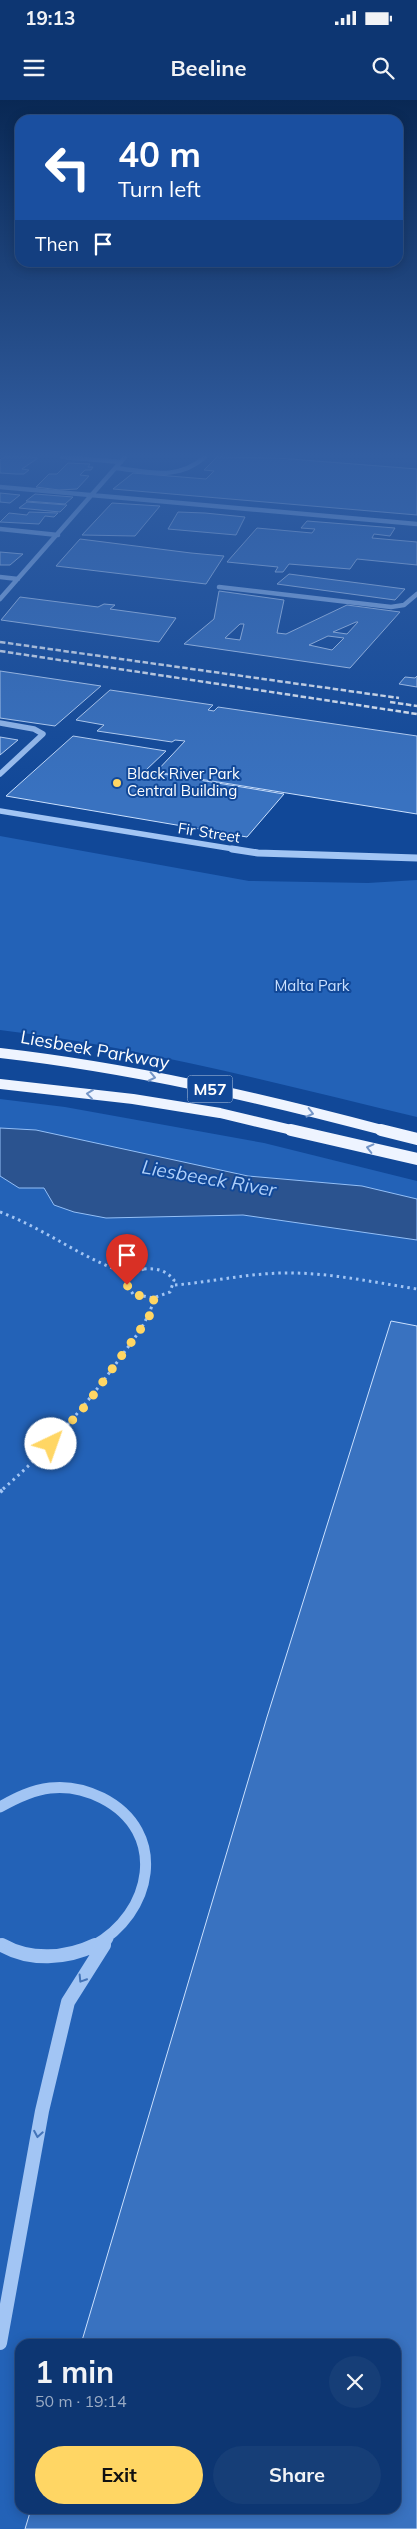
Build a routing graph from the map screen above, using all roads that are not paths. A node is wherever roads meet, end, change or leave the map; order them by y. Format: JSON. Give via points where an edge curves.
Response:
{"nodes":[{"id":1,"x":26,"y":570,"type":"edge"},
{"id":2,"x":0,"y":577,"type":"edge"},
{"id":3,"x":18,"y":579,"type":"junction"},
{"id":4,"x":219,"y":587,"type":"dead end"},
{"id":5,"x":417,"y":594,"type":"edge"},
{"id":6,"x":0,"y":599,"type":"edge"},
{"id":7,"x":0,"y":723,"type":"edge"},
{"id":8,"x":0,"y":774,"type":"edge"},
{"id":9,"x":0,"y":811,"type":"edge"},
{"id":10,"x":417,"y":858,"type":"edge"},
{"id":11,"x":0,"y":1053,"type":"edge"},
{"id":12,"x":0,"y":1084,"type":"edge"},
{"id":13,"x":417,"y":1139,"type":"edge"},
{"id":14,"x":417,"y":1159,"type":"edge"},
{"id":15,"x":0,"y":1807,"type":"edge"},
{"id":16,"x":108,"y":1938,"type":"junction"},
{"id":17,"x":0,"y":1944,"type":"edge"},
{"id":18,"x":0,"y":2343,"type":"edge"}],
"edges":[{"from":1,"to":3,"type":"street"},
{"from":2,"to":3,"type":"street"},
{"from":3,"to":6,"type":"street"},
{"from":4,"to":5,"type":"street","via":[[391,607],[404,605]]},
{"from":7,"to":8,"type":"lane","via":[[34,729],[43,734]]},
{"from":9,"to":10,"type":"street","name":"Fir Street","via":[[258,853]]},
{"from":11,"to":13,"type":"main road","name":"Liesbeek Parkway","number":"M57","one_way":true,"via":[[216,1090]]},
{"from":14,"to":12,"type":"main road","number":"M57","one_way":true,"via":[[220,1113],[133,1099]]},
{"from":15,"to":16,"type":"street","via":[[22,1795],[50,1788],[78,1789],[105,1798],[126,1814],[141,1835],[148,1860],[145,1886],[132,1915]]},
{"from":16,"to":17,"type":"street","via":[[78,1953],[44,1957],[10,1951]]},
{"from":16,"to":18,"type":"street","one_way":true,"via":[[68,2002],[42,2111]]}]}
